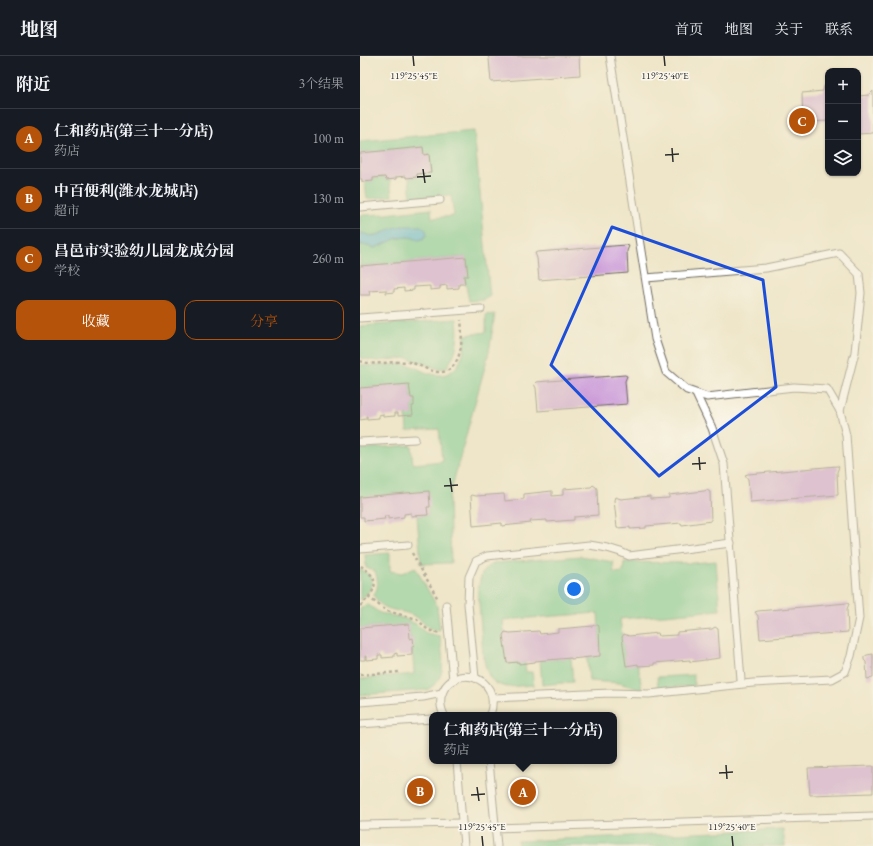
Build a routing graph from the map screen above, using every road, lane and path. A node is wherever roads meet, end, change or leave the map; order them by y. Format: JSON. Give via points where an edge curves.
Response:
{"nodes":[{"id":1,"x":610,"y":56,"type":"edge"},
{"id":2,"x":440,"y":200,"type":"dead end"},
{"id":3,"x":360,"y":207,"type":"edge"},
{"id":4,"x":646,"y":278,"type":"junction"},
{"id":5,"x":481,"y":309,"type":"dead end"},
{"id":6,"x":460,"y":310,"type":"junction"},
{"id":7,"x":360,"y":318,"type":"edge"},
{"id":8,"x":360,"y":361,"type":"edge"},
{"id":9,"x":696,"y":394,"type":"junction"},
{"id":10,"x":840,"y":411,"type":"junction"},
{"id":11,"x":415,"y":439,"type":"dead end"},
{"id":12,"x":360,"y":442,"type":"edge"},
{"id":13,"x":731,"y":543,"type":"junction"},
{"id":14,"x":408,"y":545,"type":"joint"},
{"id":15,"x":360,"y":549,"type":"edge"},
{"id":16,"x":361,"y":566,"type":"edge"},
{"id":17,"x":368,"y":597,"type":"junction"},
{"id":18,"x":446,"y":605,"type":"dead end"},
{"id":19,"x":360,"y":606,"type":"edge"},
{"id":20,"x":447,"y":614,"type":"junction"},
{"id":21,"x":449,"y":633,"type":"junction"},
{"id":22,"x":400,"y":672,"type":"dead end"},
{"id":23,"x":360,"y":676,"type":"edge"},
{"id":24,"x":475,"y":678,"type":"junction"},
{"id":25,"x":453,"y":680,"type":"junction"},
{"id":26,"x":741,"y":680,"type":"dead end"},
{"id":27,"x":442,"y":693,"type":"junction"},
{"id":28,"x":493,"y":698,"type":"junction"},
{"id":29,"x":360,"y":702,"type":"edge"},
{"id":30,"x":442,"y":712,"type":"edge"},
{"id":31,"x":491,"y":712,"type":"edge"},
{"id":32,"x":429,"y":719,"type":"edge"},
{"id":33,"x":360,"y":724,"type":"edge"},
{"id":34,"x":457,"y":764,"type":"edge"},
{"id":35,"x":489,"y":764,"type":"edge"},
{"id":36,"x":873,"y":816,"type":"edge"},
{"id":37,"x":462,"y":823,"type":"junction"},
{"id":38,"x":360,"y":826,"type":"edge"},
{"id":39,"x":495,"y":828,"type":"junction"},
{"id":40,"x":464,"y":846,"type":"edge"},
{"id":41,"x":496,"y":846,"type":"edge"}],
"edges":[{"from":1,"to":4,"type":"lane"},
{"from":2,"to":3,"type":"lane"},
{"from":4,"to":9,"type":"lane","via":[[655,339],[666,372],[687,390]]},
{"from":4,"to":10,"type":"lane","via":[[766,268],[839,253],[859,274],[860,293],[855,352]]},
{"from":5,"to":6,"type":"lane"},
{"from":6,"to":7,"type":"lane"},
{"from":6,"to":8,"type":"path","via":[[462,344],[458,358],[446,372],[437,372],[410,362]]},
{"from":9,"to":10,"type":"lane","via":[[707,397],[794,387],[827,389]]},
{"from":9,"to":13,"type":"lane","via":[[712,428],[724,464]]},
{"from":10,"to":28,"type":"lane","via":[[846,435],[859,618],[845,672],[832,679],[753,683],[649,694]]},
{"from":11,"to":12,"type":"lane"},
{"from":13,"to":24,"type":"lane","via":[[629,556],[605,547],[589,545],[487,556],[476,561],[469,577],[468,604]]},
{"from":13,"to":26,"type":"lane"},
{"from":14,"to":15,"type":"lane"},
{"from":14,"to":20,"type":"path"},
{"from":16,"to":17,"type":"path","via":[[374,577],[375,585]]},
{"from":17,"to":19,"type":"path"},
{"from":17,"to":21,"type":"path","via":[[386,611],[417,619],[428,630]]},
{"from":18,"to":20,"type":"lane"},
{"from":20,"to":21,"type":"lane"},
{"from":21,"to":25,"type":"lane"},
{"from":22,"to":23,"type":"path"},
{"from":24,"to":25,"type":"lane","via":[[461,677]]},
{"from":24,"to":28,"type":"lane","via":[[485,683]]},
{"from":25,"to":27,"type":"lane"},
{"from":27,"to":29,"type":"lane"},
{"from":27,"to":30,"type":"lane","via":[[440,702]]},
{"from":28,"to":31,"type":"lane"},
{"from":32,"to":33,"type":"lane"},
{"from":34,"to":37,"type":"lane"},
{"from":35,"to":39,"type":"lane"},
{"from":36,"to":39,"type":"lane"},
{"from":37,"to":38,"type":"lane"},
{"from":37,"to":40,"type":"lane"},
{"from":39,"to":41,"type":"lane"}]}
